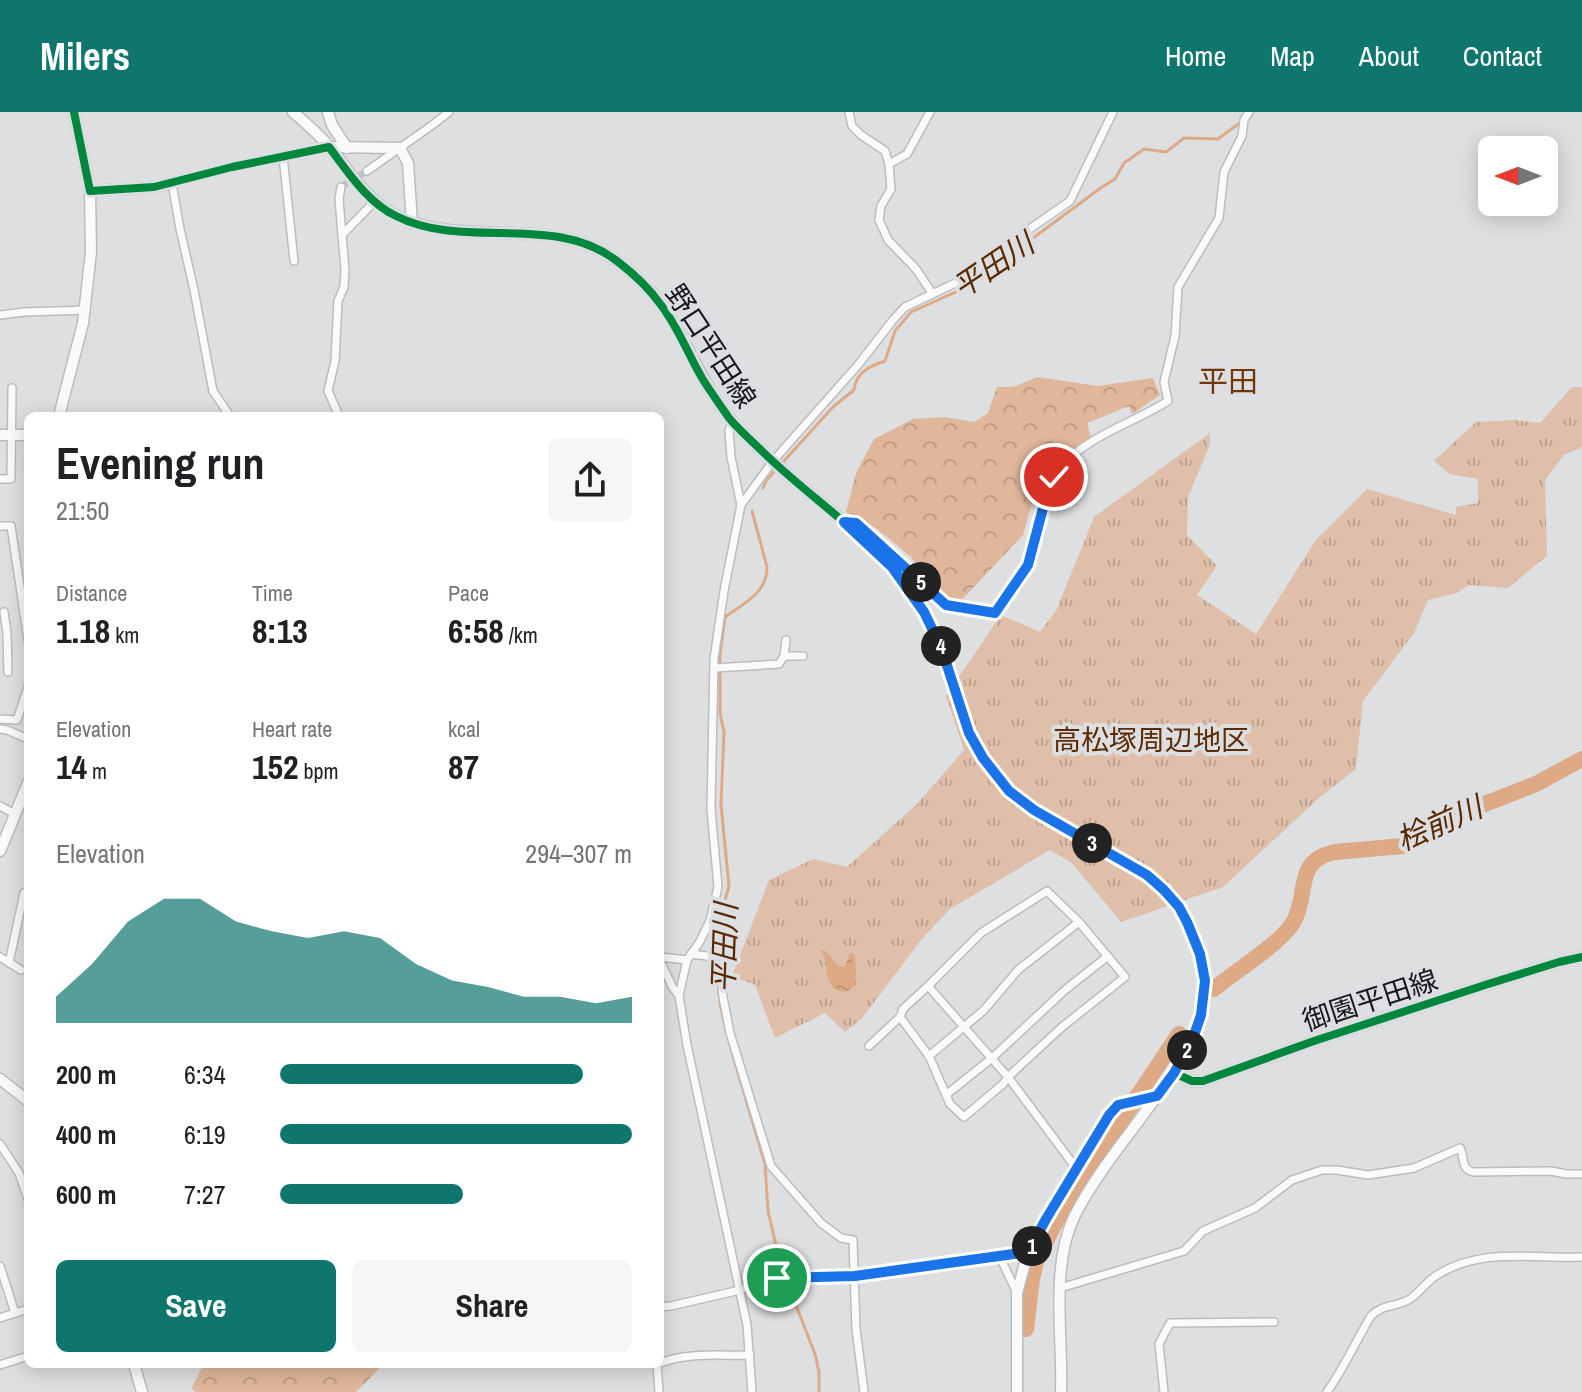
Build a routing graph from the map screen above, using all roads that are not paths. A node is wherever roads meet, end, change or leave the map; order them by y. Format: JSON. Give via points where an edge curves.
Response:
{"nodes":[{"id":1,"x":74,"y":112,"type":"edge"},
{"id":2,"x":293,"y":112,"type":"edge"},
{"id":3,"x":328,"y":112,"type":"edge"},
{"id":4,"x":449,"y":112,"type":"edge"},
{"id":5,"x":849,"y":112,"type":"edge"},
{"id":6,"x":930,"y":112,"type":"edge"},
{"id":7,"x":1113,"y":112,"type":"edge"},
{"id":8,"x":1249,"y":112,"type":"edge"},
{"id":9,"x":329,"y":147,"type":"junction"},
{"id":10,"x":347,"y":148,"type":"junction"},
{"id":11,"x":400,"y":148,"type":"junction"},
{"id":12,"x":283,"y":156,"type":"junction"},
{"id":13,"x":889,"y":164,"type":"junction"},
{"id":14,"x":367,"y":171,"type":"tunnel mouth"},
{"id":15,"x":172,"y":183,"type":"junction"},
{"id":16,"x":341,"y":187,"type":"dead end"},
{"id":17,"x":90,"y":191,"type":"junction"},
{"id":18,"x":374,"y":202,"type":"junction"},
{"id":19,"x":412,"y":223,"type":"junction"},
{"id":20,"x":342,"y":235,"type":"junction"},
{"id":21,"x":294,"y":261,"type":"dead end"},
{"id":22,"x":932,"y":293,"type":"junction"},
{"id":23,"x":86,"y":310,"type":"junction"},
{"id":24,"x":0,"y":315,"type":"edge"},
{"id":25,"x":12,"y":388,"type":"dead end"},
{"id":26,"x":60,"y":412,"type":"edge"},
{"id":27,"x":227,"y":412,"type":"edge"},
{"id":28,"x":337,"y":412,"type":"edge"},
{"id":29,"x":732,"y":421,"type":"junction"},
{"id":30,"x":6,"y":435,"type":"edge"},
{"id":31,"x":773,"y":461,"type":"junction"},
{"id":32,"x":0,"y":479,"type":"edge"},
{"id":33,"x":741,"y":505,"type":"junction"},
{"id":34,"x":844,"y":522,"type":"junction"},
{"id":35,"x":0,"y":526,"type":"edge"},
{"id":36,"x":24,"y":605,"type":"edge"},
{"id":37,"x":24,"y":611,"type":"edge"},
{"id":38,"x":2,"y":612,"type":"edge"},
{"id":39,"x":786,"y":640,"type":"dead end"},
{"id":40,"x":784,"y":656,"type":"junction"},
{"id":41,"x":803,"y":656,"type":"dead end"},
{"id":42,"x":718,"y":668,"type":"junction"},
{"id":43,"x":8,"y":672,"type":"dead end"},
{"id":44,"x":24,"y":699,"type":"edge"},
{"id":45,"x":0,"y":719,"type":"edge"},
{"id":46,"x":0,"y":729,"type":"edge"},
{"id":47,"x":24,"y":737,"type":"edge"},
{"id":48,"x":24,"y":793,"type":"edge"},
{"id":49,"x":0,"y":806,"type":"edge"},
{"id":50,"x":15,"y":814,"type":"junction"},
{"id":51,"x":0,"y":851,"type":"edge"},
{"id":52,"x":24,"y":893,"type":"dead end"},
{"id":53,"x":1079,"y":922,"type":"junction"},
{"id":54,"x":1108,"y":956,"type":"junction"},
{"id":55,"x":0,"y":957,"type":"edge"},
{"id":56,"x":689,"y":957,"type":"junction"},
{"id":57,"x":1582,"y":957,"type":"edge"},
{"id":58,"x":664,"y":959,"type":"edge"},
{"id":59,"x":9,"y":963,"type":"junction"},
{"id":60,"x":664,"y":968,"type":"edge"},
{"id":61,"x":21,"y":970,"type":"dead end"},
{"id":62,"x":928,"y":986,"type":"junction"},
{"id":63,"x":679,"y":996,"type":"junction"},
{"id":64,"x":900,"y":1017,"type":"junction"},
{"id":65,"x":965,"y":1026,"type":"junction"},
{"id":66,"x":869,"y":1046,"type":"dead end"},
{"id":67,"x":929,"y":1056,"type":"junction"},
{"id":68,"x":992,"y":1058,"type":"junction"},
{"id":69,"x":1174,"y":1073,"type":"junction"},
{"id":70,"x":1008,"y":1077,"type":"junction"},
{"id":71,"x":0,"y":1079,"type":"edge"},
{"id":72,"x":946,"y":1095,"type":"junction"},
{"id":73,"x":1151,"y":1096,"type":"junction"},
{"id":74,"x":24,"y":1098,"type":"edge"},
{"id":75,"x":0,"y":1144,"type":"edge"},
{"id":76,"x":1076,"y":1168,"type":"junction"},
{"id":77,"x":1582,"y":1174,"type":"edge"},
{"id":78,"x":24,"y":1187,"type":"edge"},
{"id":79,"x":1028,"y":1252,"type":"junction"},
{"id":80,"x":999,"y":1255,"type":"junction"},
{"id":81,"x":1582,"y":1257,"type":"edge"},
{"id":82,"x":0,"y":1266,"type":"edge"},
{"id":83,"x":855,"y":1276,"type":"junction"},
{"id":84,"x":1060,"y":1288,"type":"junction"},
{"id":85,"x":740,"y":1290,"type":"junction"},
{"id":86,"x":1017,"y":1293,"type":"junction"},
{"id":87,"x":664,"y":1307,"type":"edge"},
{"id":88,"x":24,"y":1310,"type":"edge"},
{"id":89,"x":15,"y":1313,"type":"junction"},
{"id":90,"x":0,"y":1318,"type":"edge"},
{"id":91,"x":1274,"y":1322,"type":"dead end"},
{"id":92,"x":750,"y":1355,"type":"junction"},
{"id":93,"x":24,"y":1357,"type":"edge"},
{"id":94,"x":664,"y":1361,"type":"edge"},
{"id":95,"x":0,"y":1365,"type":"edge"},
{"id":96,"x":135,"y":1368,"type":"edge"},
{"id":97,"x":659,"y":1368,"type":"edge"},
{"id":98,"x":142,"y":1392,"type":"edge"},
{"id":99,"x":659,"y":1392,"type":"edge"},
{"id":100,"x":752,"y":1392,"type":"edge"},
{"id":101,"x":864,"y":1392,"type":"edge"},
{"id":102,"x":1017,"y":1392,"type":"edge"},
{"id":103,"x":1061,"y":1392,"type":"edge"},
{"id":104,"x":1164,"y":1392,"type":"edge"},
{"id":105,"x":1327,"y":1392,"type":"edge"}],
"edges":[{"from":1,"to":17,"type":"main road"},
{"from":2,"to":9,"type":"main road","name":"野口平田線"},
{"from":3,"to":10,"type":"main road"},
{"from":4,"to":11,"type":"street"},
{"from":5,"to":13,"type":"street","via":[[852,126],[885,151]]},
{"from":6,"to":13,"type":"street","via":[[907,154]]},
{"from":7,"to":22,"type":"street","via":[[1070,201],[970,276]]},
{"from":8,"to":34,"type":"street","via":[[1224,172],[1219,218],[1178,287],[1175,336],[1164,382],[1168,401],[1109,430],[1061,466],[1047,493],[1028,565],[997,611],[946,605],[856,523]]},
{"from":9,"to":10,"type":"main road"},
{"from":9,"to":12,"type":"street"},
{"from":9,"to":18,"type":"main road","name":"野口平田線"},
{"from":10,"to":11,"type":"main road"},
{"from":11,"to":14,"type":"street"},
{"from":11,"to":19,"type":"main road","via":[[408,163]]},
{"from":12,"to":15,"type":"street"},
{"from":12,"to":21,"type":"street"},
{"from":13,"to":22,"type":"street","via":[[891,189],[879,220],[888,240]]},
{"from":15,"to":17,"type":"main road"},
{"from":15,"to":27,"type":"street","via":[[213,391]]},
{"from":16,"to":20,"type":"street"},
{"from":17,"to":23,"type":"main road"},
{"from":18,"to":19,"type":"main road","name":"野口平田線"},
{"from":18,"to":20,"type":"street"},
{"from":19,"to":29,"type":"main road","name":"野口平田線","via":[[432,229],[555,236],[613,258],[663,307]]},
{"from":20,"to":28,"type":"street","via":[[344,287],[328,391]]},
{"from":22,"to":31,"type":"street","via":[[905,307]]},
{"from":23,"to":24,"type":"street"},
{"from":23,"to":26,"type":"main road"},
{"from":25,"to":30,"type":"street"},
{"from":29,"to":31,"type":"main road","name":"野口平田線"},
{"from":29,"to":33,"type":"street","via":[[731,457]]},
{"from":30,"to":32,"type":"street","via":[[11,479]]},
{"from":31,"to":33,"type":"street"},
{"from":31,"to":34,"type":"main road","name":"野口平田線"},
{"from":33,"to":42,"type":"street","via":[[718,628]]},
{"from":34,"to":69,"type":"main road","name":"野口平田線","via":[[892,567],[924,612],[969,733],[1009,791],[1147,875],[1179,907],[1200,954],[1205,993],[1191,1044]]},
{"from":35,"to":36,"type":"street","via":[[11,526]]},
{"from":37,"to":38,"type":"street"},
{"from":38,"to":43,"type":"street"},
{"from":39,"to":40,"type":"street"},
{"from":40,"to":41,"type":"street"},
{"from":40,"to":42,"type":"street","via":[[779,664]]},
{"from":42,"to":56,"type":"street","via":[[711,809],[718,887],[710,921]]},
{"from":44,"to":45,"type":"street","via":[[17,720]]},
{"from":46,"to":47,"type":"street"},
{"from":48,"to":50,"type":"main road"},
{"from":49,"to":50,"type":"street"},
{"from":50,"to":51,"type":"main road"},
{"from":52,"to":59,"type":"street"},
{"from":53,"to":54,"type":"street"},
{"from":53,"to":62,"type":"street","via":[[1047,891],[981,933]]},
{"from":53,"to":65,"type":"street","via":[[1018,970]]},
{"from":54,"to":68,"type":"street"},
{"from":54,"to":70,"type":"street","via":[[1125,977]]},
{"from":55,"to":59,"type":"street"},
{"from":56,"to":58,"type":"street"},
{"from":56,"to":63,"type":"street"},
{"from":56,"to":83,"type":"street","via":[[707,956],[720,969],[730,1033],[771,1166],[821,1223],[853,1240]]},
{"from":57,"to":69,"type":"main road","name":"御園平田線","via":[[1203,1081]]},
{"from":59,"to":61,"type":"street"},
{"from":60,"to":63,"type":"street"},
{"from":62,"to":64,"type":"street"},
{"from":62,"to":65,"type":"street"},
{"from":63,"to":85,"type":"street"},
{"from":64,"to":66,"type":"street"},
{"from":64,"to":67,"type":"street"},
{"from":65,"to":67,"type":"street"},
{"from":65,"to":68,"type":"street"},
{"from":67,"to":72,"type":"street"},
{"from":68,"to":70,"type":"street"},
{"from":68,"to":72,"type":"street"},
{"from":69,"to":73,"type":"main road","name":"野口平田線"},
{"from":70,"to":72,"type":"street","via":[[964,1117]]},
{"from":70,"to":76,"type":"street"},
{"from":71,"to":74,"type":"main road"},
{"from":73,"to":76,"type":"main road","via":[[1118,1105]]},
{"from":73,"to":84,"type":"main road","name":"野口平田線","via":[[1074,1217],[1062,1252]]},
{"from":75,"to":78,"type":"street"},
{"from":76,"to":79,"type":"main road"},
{"from":77,"to":84,"type":"street","via":[[1473,1172],[1464,1165],[1460,1148],[1414,1168],[1381,1174],[1322,1170],[1292,1180],[1255,1208],[1203,1231],[1184,1251]]},
{"from":79,"to":80,"type":"street"},
{"from":79,"to":86,"type":"main road"},
{"from":80,"to":83,"type":"street"},
{"from":80,"to":86,"type":"street"},
{"from":81,"to":105,"type":"street","via":[[1494,1256],[1451,1267],[1408,1300],[1371,1316]]},
{"from":82,"to":89,"type":"street"},
{"from":83,"to":85,"type":"street","via":[[777,1278]]},
{"from":83,"to":101,"type":"street"},
{"from":84,"to":103,"type":"main road","name":"野口平田線"},
{"from":85,"to":87,"type":"street"},
{"from":85,"to":92,"type":"street"},
{"from":86,"to":102,"type":"main road"},
{"from":88,"to":89,"type":"street"},
{"from":89,"to":90,"type":"street"},
{"from":91,"to":104,"type":"street","via":[[1170,1323],[1159,1344]]},
{"from":92,"to":94,"type":"street"},
{"from":92,"to":100,"type":"street"},
{"from":93,"to":95,"type":"street"},
{"from":96,"to":98,"type":"main road"},
{"from":97,"to":99,"type":"street"}]}
